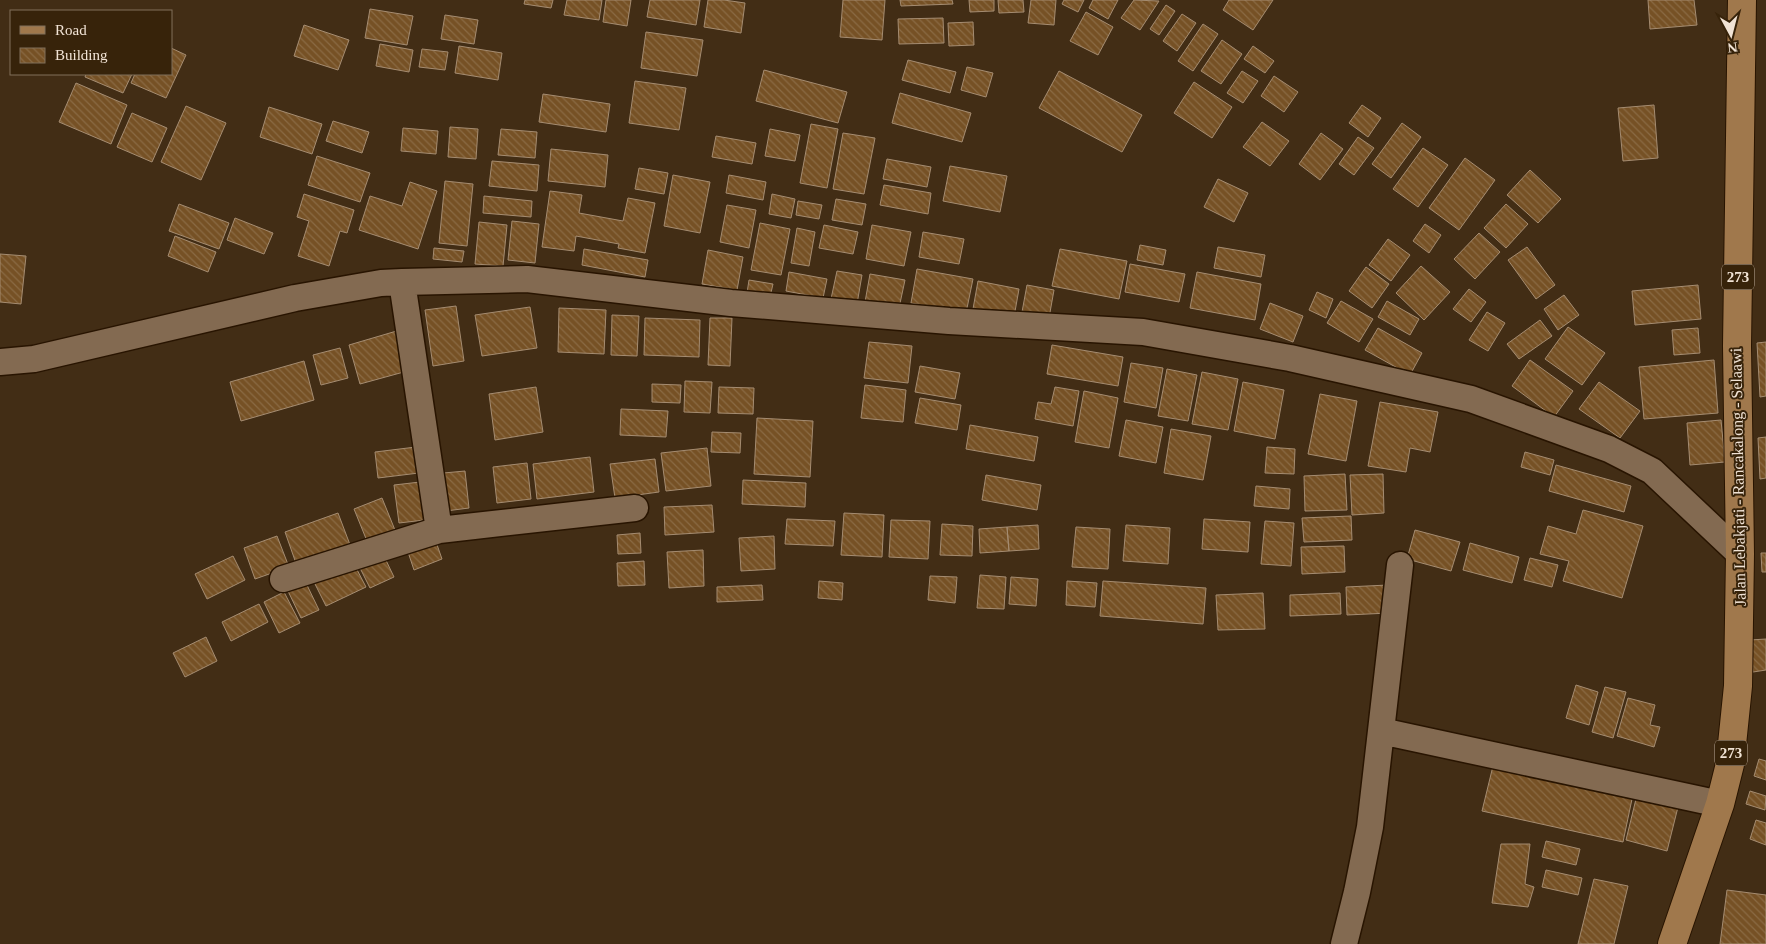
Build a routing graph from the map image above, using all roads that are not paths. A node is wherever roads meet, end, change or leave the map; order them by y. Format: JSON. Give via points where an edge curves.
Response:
{"nodes":[{"id":1,"x":1742,"y":0,"type":"edge"},
{"id":2,"x":402,"y":282,"type":"junction"},
{"id":3,"x":0,"y":362,"type":"edge"},
{"id":4,"x":635,"y":508,"type":"dead end"},
{"id":5,"x":439,"y":530,"type":"junction"},
{"id":6,"x":1740,"y":554,"type":"junction"},
{"id":7,"x":1400,"y":565,"type":"dead end"},
{"id":8,"x":283,"y":579,"type":"dead end"},
{"id":9,"x":1382,"y":731,"type":"junction"},
{"id":10,"x":1720,"y":804,"type":"junction"},
{"id":11,"x":1344,"y":944,"type":"edge"},
{"id":12,"x":1672,"y":944,"type":"edge"}],
"edges":[{"from":1,"to":6,"type":"main road","name":"Jalan Lebakjati - Rancakalong - Selaawi","number":"273","via":[[1737,346]]},
{"from":2,"to":3,"type":"street","via":[[295,298],[34,359]]},
{"from":2,"to":5,"type":"street"},
{"from":2,"to":6,"type":"street","via":[[527,279],[731,303],[1143,332],[1290,358],[1471,399],[1609,448],[1652,471]]},
{"from":4,"to":5,"type":"street"},
{"from":5,"to":8,"type":"street"},
{"from":6,"to":10,"type":"main road","name":"Jalan Lebakjati - Rancakalong - Selaawi","number":"273","via":[[1738,686],[1730,764]]},
{"from":7,"to":9,"type":"street"},
{"from":9,"to":10,"type":"street"},
{"from":9,"to":11,"type":"street","via":[[1370,827]]},
{"from":10,"to":12,"type":"main road","name":"Jalan Lebakjati - Rancakalong - Selaawi","number":"273"}]}
